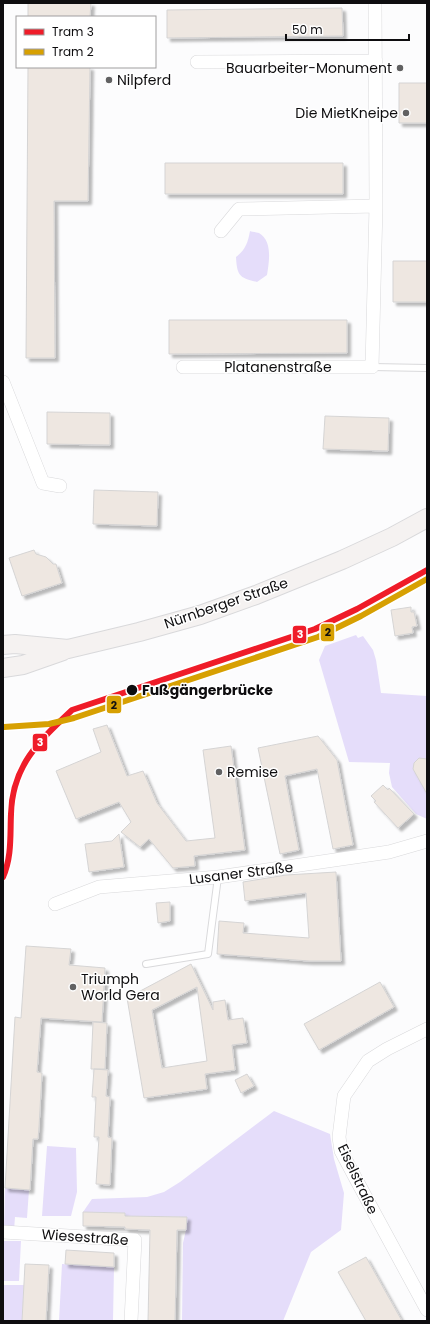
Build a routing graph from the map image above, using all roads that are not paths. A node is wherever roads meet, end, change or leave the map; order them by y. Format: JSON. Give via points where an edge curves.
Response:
{"nodes":[{"id":1,"x":376,"y":3,"type":"edge"},
{"id":2,"x":376,"y":61,"type":"junction"},
{"id":3,"x":197,"y":62,"type":"dead end"},
{"id":4,"x":376,"y":206,"type":"junction"},
{"id":5,"x":221,"y":231,"type":"dead end"},
{"id":6,"x":183,"y":367,"type":"dead end"},
{"id":7,"x":372,"y":367,"type":"junction"},
{"id":8,"x":427,"y":368,"type":"edge"},
{"id":9,"x":3,"y":382,"type":"edge"},
{"id":10,"x":60,"y":486,"type":"dead end"},
{"id":11,"x":427,"y":518,"type":"edge"},
{"id":12,"x":9,"y":644,"type":"edge"},
{"id":13,"x":68,"y":649,"type":"junction"},
{"id":14,"x":3,"y":668,"type":"edge"},
{"id":15,"x":427,"y":841,"type":"edge"},
{"id":16,"x":218,"y":877,"type":"junction"},
{"id":17,"x":55,"y":904,"type":"dead end"},
{"id":18,"x":146,"y":964,"type":"dead end"},
{"id":19,"x":427,"y":1029,"type":"edge"},
{"id":20,"x":3,"y":1232,"type":"edge"},
{"id":21,"x":427,"y":1310,"type":"edge"},
{"id":22,"x":131,"y":1321,"type":"edge"}],
"edges":[{"from":1,"to":2,"type":"street"},
{"from":2,"to":3,"type":"street"},
{"from":2,"to":4,"type":"street"},
{"from":4,"to":5,"type":"street","via":[[239,209]]},
{"from":4,"to":7,"type":"street"},
{"from":6,"to":7,"type":"street","name":"Platanenstraße"},
{"from":7,"to":8,"type":"lane","name":"Platanenstraße"},
{"from":9,"to":10,"type":"street","via":[[43,483]]},
{"from":11,"to":13,"type":"main road","name":"Nürnberger Straße","via":[[342,560],[256,595],[200,615]]},
{"from":12,"to":13,"type":"main road","name":"Nürnberger Straße"},
{"from":13,"to":14,"type":"main road","via":[[23,665]]},
{"from":15,"to":16,"type":"street","name":"Lusaner Straße","via":[[382,853]]},
{"from":16,"to":17,"type":"street","name":"Lusaner Straße","via":[[99,887]]},
{"from":16,"to":18,"type":"lane","via":[[208,954]]},
{"from":19,"to":21,"type":"street","name":"Eiselstraße","via":[[368,1061],[344,1096],[339,1137],[341,1151],[356,1181]]},
{"from":20,"to":22,"type":"street","name":"Wiesestraße","via":[[135,1240]]}]}
